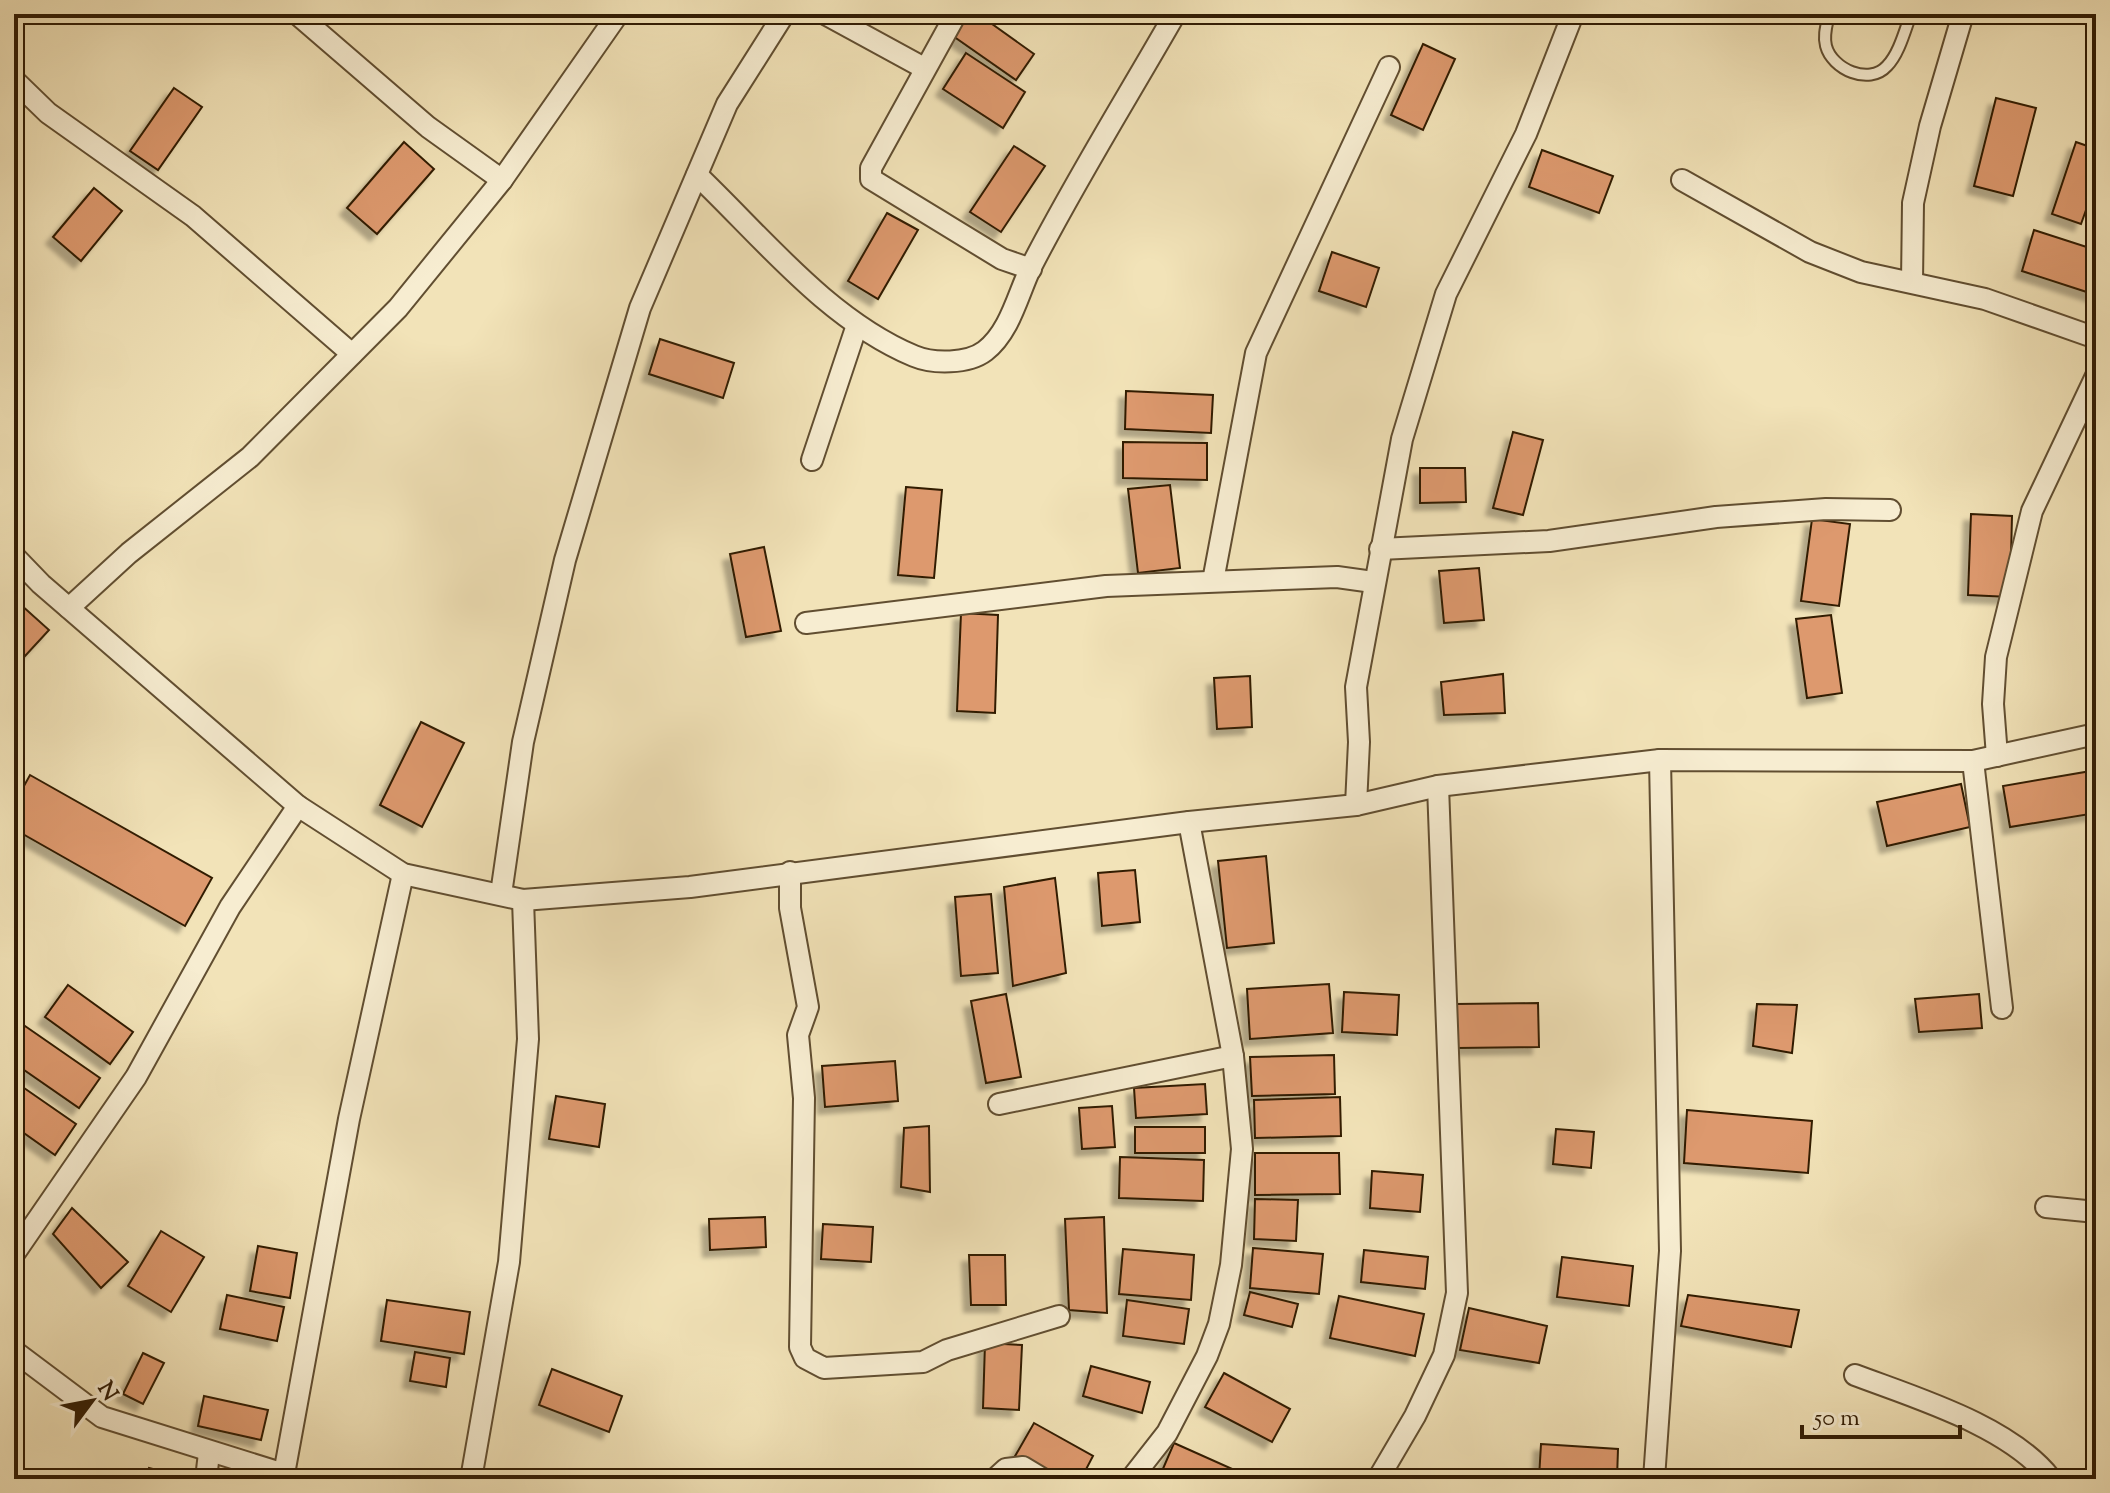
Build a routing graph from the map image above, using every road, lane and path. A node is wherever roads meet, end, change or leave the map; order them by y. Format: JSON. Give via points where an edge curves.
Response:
{"nodes":[{"id":1,"x":297,"y":14,"type":"edge"},
{"id":2,"x":618,"y":14,"type":"edge"},
{"id":3,"x":784,"y":14,"type":"edge"},
{"id":4,"x":825,"y":14,"type":"edge"},
{"id":5,"x":956,"y":14,"type":"edge"},
{"id":6,"x":1175,"y":14,"type":"edge"},
{"id":7,"x":1573,"y":14,"type":"edge"},
{"id":8,"x":1829,"y":14,"type":"edge"},
{"id":9,"x":1911,"y":14,"type":"edge"},
{"id":10,"x":1963,"y":14,"type":"edge"},
{"id":11,"x":1389,"y":67,"type":"dead end"},
{"id":12,"x":924,"y":68,"type":"junction"},
{"id":13,"x":14,"y":80,"type":"edge"},
{"id":14,"x":697,"y":175,"type":"junction"},
{"id":15,"x":502,"y":180,"type":"junction"},
{"id":16,"x":1682,"y":180,"type":"dead end"},
{"id":17,"x":1031,"y":269,"type":"junction"},
{"id":18,"x":1912,"y":282,"type":"junction"},
{"id":19,"x":857,"y":325,"type":"junction"},
{"id":20,"x":2096,"y":338,"type":"edge"},
{"id":21,"x":352,"y":354,"type":"junction"},
{"id":22,"x":2096,"y":376,"type":"edge"},
{"id":23,"x":812,"y":460,"type":"dead end"},
{"id":24,"x":1890,"y":510,"type":"dead end"},
{"id":25,"x":1380,"y":549,"type":"junction"},
{"id":26,"x":18,"y":569,"type":"edge"},
{"id":27,"x":1213,"y":581,"type":"junction"},
{"id":28,"x":1373,"y":582,"type":"junction"},
{"id":29,"x":69,"y":608,"type":"junction"},
{"id":30,"x":806,"y":623,"type":"dead end"},
{"id":31,"x":2096,"y":734,"type":"edge"},
{"id":32,"x":1997,"y":756,"type":"junction"},
{"id":33,"x":1660,"y":760,"type":"junction"},
{"id":34,"x":1973,"y":761,"type":"junction"},
{"id":35,"x":1438,"y":786,"type":"junction"},
{"id":36,"x":1356,"y":805,"type":"junction"},
{"id":37,"x":298,"y":806,"type":"junction"},
{"id":38,"x":1189,"y":822,"type":"junction"},
{"id":39,"x":790,"y":872,"type":"junction"},
{"id":40,"x":403,"y":874,"type":"junction"},
{"id":41,"x":501,"y":894,"type":"junction"},
{"id":42,"x":523,"y":900,"type":"junction"},
{"id":43,"x":2002,"y":1008,"type":"dead end"},
{"id":44,"x":1233,"y":1056,"type":"junction"},
{"id":45,"x":999,"y":1104,"type":"dead end"},
{"id":46,"x":2046,"y":1207,"type":"dead end"},
{"id":47,"x":2096,"y":1212,"type":"edge"},
{"id":48,"x":14,"y":1254,"type":"edge"},
{"id":49,"x":1059,"y":1316,"type":"dead end"},
{"id":50,"x":14,"y":1351,"type":"edge"},
{"id":51,"x":1855,"y":1375,"type":"dead end"},
{"id":52,"x":209,"y":1453,"type":"junction"},
{"id":53,"x":286,"y":1476,"type":"edge"},
{"id":54,"x":206,"y":1479,"type":"edge"},
{"id":55,"x":471,"y":1479,"type":"edge"},
{"id":56,"x":995,"y":1479,"type":"edge"},
{"id":57,"x":1043,"y":1479,"type":"edge"},
{"id":58,"x":1131,"y":1479,"type":"edge"},
{"id":59,"x":1378,"y":1479,"type":"edge"},
{"id":60,"x":1654,"y":1479,"type":"edge"},
{"id":61,"x":2051,"y":1479,"type":"edge"}],
"edges":[{"from":1,"to":15,"type":"street","via":[[428,127]]},
{"from":2,"to":15,"type":"street"},
{"from":3,"to":14,"type":"street","via":[[727,104]]},
{"from":4,"to":12,"type":"street"},
{"from":5,"to":12,"type":"street"},
{"from":6,"to":17,"type":"street"},
{"from":7,"to":25,"type":"street","via":[[1526,134],[1446,294],[1402,439]]},
{"from":8,"to":9,"type":"lane","via":[[1826,48],[1835,62],[1872,75],[1887,67]]},
{"from":10,"to":18,"type":"street","via":[[1913,203]]},
{"from":11,"to":27,"type":"street","via":[[1256,353]]},
{"from":12,"to":17,"type":"street","via":[[871,168],[871,179],[1002,259]]},
{"from":13,"to":21,"type":"street","via":[[48,113],[193,216]]},
{"from":14,"to":19,"type":"street"},
{"from":14,"to":41,"type":"street","via":[[640,308],[565,560],[523,742]]},
{"from":15,"to":21,"type":"street","via":[[398,308]]},
{"from":16,"to":18,"type":"street","via":[[1810,252],[1861,272]]},
{"from":17,"to":19,"type":"street","via":[[993,342],[971,357],[916,357]]},
{"from":18,"to":20,"type":"street","via":[[1985,299]]},
{"from":19,"to":23,"type":"street"},
{"from":21,"to":29,"type":"street","via":[[250,457]]},
{"from":22,"to":32,"type":"street","via":[[2032,511],[1996,657]]},
{"from":24,"to":25,"type":"street","via":[[1716,517],[1549,541]]},
{"from":25,"to":28,"type":"street"},
{"from":26,"to":29,"type":"street"},
{"from":27,"to":28,"type":"street","via":[[1337,577]]},
{"from":27,"to":30,"type":"street","via":[[1106,586]]},
{"from":28,"to":36,"type":"street","via":[[1356,687]]},
{"from":29,"to":37,"type":"street"},
{"from":31,"to":32,"type":"street"},
{"from":32,"to":34,"type":"street"},
{"from":33,"to":34,"type":"street"},
{"from":33,"to":35,"type":"street"},
{"from":33,"to":60,"type":"street","via":[[1670,1251]]},
{"from":34,"to":43,"type":"street"},
{"from":35,"to":36,"type":"street"},
{"from":35,"to":59,"type":"street","via":[[1457,1293],[1444,1355]]},
{"from":36,"to":38,"type":"street"},
{"from":37,"to":40,"type":"street"},
{"from":37,"to":48,"type":"street","via":[[230,907],[136,1077]]},
{"from":38,"to":39,"type":"street"},
{"from":38,"to":44,"type":"street"},
{"from":39,"to":42,"type":"street","via":[[690,887]]},
{"from":39,"to":49,"type":"street","via":[[790,908],[808,1007],[798,1035],[804,1098],[800,1347],[805,1358],[824,1368],[923,1362]]},
{"from":40,"to":41,"type":"street"},
{"from":40,"to":53,"type":"street","via":[[349,1119]]},
{"from":41,"to":42,"type":"street"},
{"from":42,"to":55,"type":"street","via":[[528,1039],[509,1262]]},
{"from":44,"to":45,"type":"street"},
{"from":44,"to":58,"type":"street","via":[[1242,1149],[1231,1265],[1219,1324],[1167,1433]]},
{"from":46,"to":47,"type":"street"},
{"from":50,"to":52,"type":"street","via":[[102,1417]]},
{"from":51,"to":61,"type":"street","via":[[1946,1410],[2016,1447]]},
{"from":52,"to":53,"type":"street"},
{"from":52,"to":54,"type":"street"},
{"from":56,"to":57,"type":"street","via":[[1006,1469],[1023,1467]]}]}
